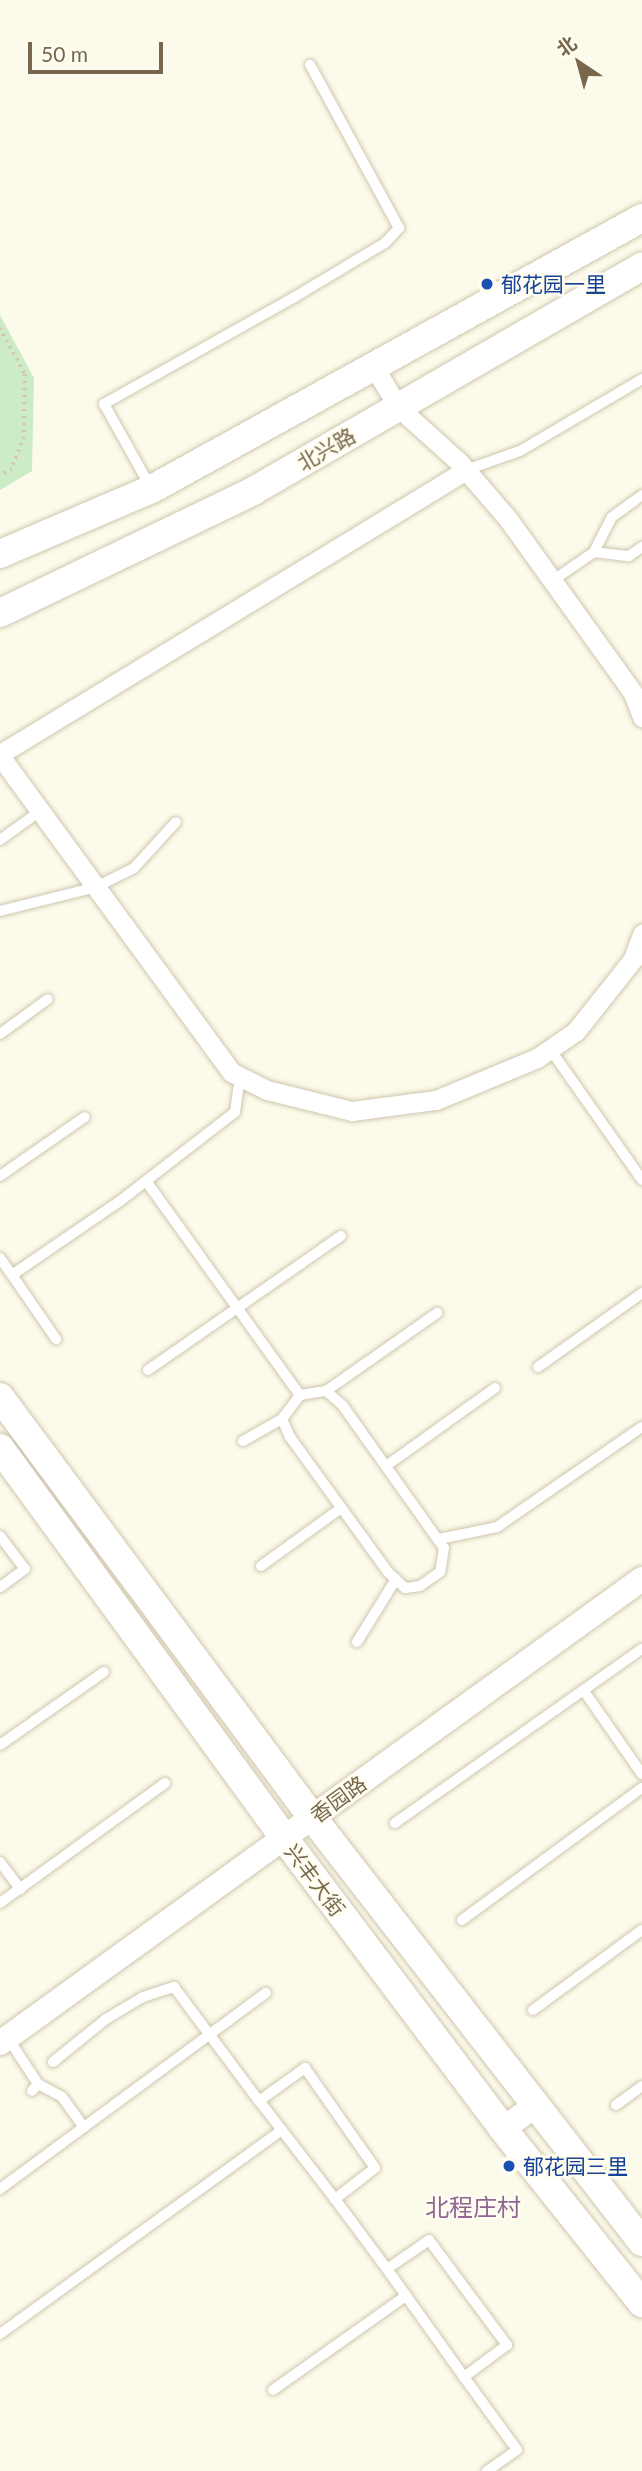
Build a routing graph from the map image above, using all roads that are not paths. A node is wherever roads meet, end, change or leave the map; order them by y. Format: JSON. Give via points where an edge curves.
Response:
{"nodes":[{"id":1,"x":310,"y":65,"type":"dead end"},
{"id":2,"x":642,"y":219,"type":"edge"},
{"id":3,"x":642,"y":266,"type":"edge"},
{"id":4,"x":375,"y":369,"type":"junction"},
{"id":5,"x":642,"y":379,"type":"edge"},
{"id":6,"x":399,"y":408,"type":"junction"},
{"id":7,"x":466,"y":470,"type":"junction"},
{"id":8,"x":152,"y":489,"type":"junction"},
{"id":9,"x":642,"y":495,"type":"edge"},
{"id":10,"x":642,"y":547,"type":"edge"},
{"id":11,"x":594,"y":552,"type":"junction"},
{"id":12,"x":0,"y":554,"type":"edge"},
{"id":13,"x":552,"y":581,"type":"junction"},
{"id":14,"x":0,"y":613,"type":"edge"},
{"id":15,"x":637,"y":690,"type":"edge"},
{"id":16,"x":642,"y":717,"type":"edge"},
{"id":17,"x":0,"y":755,"type":"edge"},
{"id":18,"x":40,"y":811,"type":"junction"},
{"id":19,"x":176,"y":822,"type":"dead end"},
{"id":20,"x":0,"y":840,"type":"edge"},
{"id":21,"x":96,"y":887,"type":"junction"},
{"id":22,"x":0,"y":911,"type":"edge"},
{"id":23,"x":642,"y":934,"type":"edge"},
{"id":24,"x":48,"y":999,"type":"dead end"},
{"id":25,"x":0,"y":1034,"type":"edge"},
{"id":26,"x":550,"y":1049,"type":"junction"},
{"id":27,"x":240,"y":1076,"type":"junction"},
{"id":28,"x":85,"y":1117,"type":"dead end"},
{"id":29,"x":0,"y":1176,"type":"edge"},
{"id":30,"x":642,"y":1180,"type":"edge"},
{"id":31,"x":146,"y":1181,"type":"junction"},
{"id":32,"x":341,"y":1236,"type":"dead end"},
{"id":33,"x":0,"y":1258,"type":"edge"},
{"id":34,"x":12,"y":1275,"type":"junction"},
{"id":35,"x":642,"y":1293,"type":"edge"},
{"id":36,"x":237,"y":1309,"type":"junction"},
{"id":37,"x":437,"y":1314,"type":"dead end"},
{"id":38,"x":56,"y":1339,"type":"dead end"},
{"id":39,"x":538,"y":1367,"type":"dead end"},
{"id":40,"x":148,"y":1370,"type":"dead end"},
{"id":41,"x":495,"y":1388,"type":"dead end"},
{"id":42,"x":326,"y":1391,"type":"junction"},
{"id":43,"x":300,"y":1395,"type":"junction"},
{"id":44,"x":0,"y":1397,"type":"edge"},
{"id":45,"x":282,"y":1419,"type":"junction"},
{"id":46,"x":642,"y":1427,"type":"edge"},
{"id":47,"x":243,"y":1441,"type":"dead end"},
{"id":48,"x":0,"y":1448,"type":"edge"},
{"id":49,"x":386,"y":1466,"type":"junction"},
{"id":50,"x":341,"y":1508,"type":"junction"},
{"id":51,"x":0,"y":1536,"type":"edge"},
{"id":52,"x":439,"y":1539,"type":"junction"},
{"id":53,"x":261,"y":1566,"type":"dead end"},
{"id":54,"x":396,"y":1579,"type":"junction"},
{"id":55,"x":642,"y":1579,"type":"edge"},
{"id":56,"x":0,"y":1587,"type":"edge"},
{"id":57,"x":358,"y":1642,"type":"dead end"},
{"id":58,"x":642,"y":1649,"type":"edge"},
{"id":59,"x":104,"y":1672,"type":"dead end"},
{"id":60,"x":584,"y":1691,"type":"junction"},
{"id":61,"x":0,"y":1745,"type":"edge"},
{"id":62,"x":641,"y":1772,"type":"edge"},
{"id":63,"x":165,"y":1783,"type":"dead end"},
{"id":64,"x":642,"y":1788,"type":"edge"},
{"id":65,"x":312,"y":1817,"type":"junction"},
{"id":66,"x":395,"y":1823,"type":"dead end"},
{"id":67,"x":284,"y":1838,"type":"junction"},
{"id":68,"x":0,"y":1862,"type":"edge"},
{"id":69,"x":20,"y":1889,"type":"junction"},
{"id":70,"x":0,"y":1903,"type":"edge"},
{"id":71,"x":462,"y":1920,"type":"dead end"},
{"id":72,"x":642,"y":1930,"type":"edge"},
{"id":73,"x":266,"y":1993,"type":"dead end"},
{"id":74,"x":533,"y":2010,"type":"dead end"},
{"id":75,"x":209,"y":2035,"type":"junction"},
{"id":76,"x":4,"y":2041,"type":"edge"},
{"id":77,"x":53,"y":2062,"type":"dead end"},
{"id":78,"x":642,"y":2086,"type":"edge"},
{"id":79,"x":257,"y":2098,"type":"junction"},
{"id":80,"x":536,"y":2105,"type":"junction"},
{"id":81,"x":616,"y":2105,"type":"dead end"},
{"id":82,"x":84,"y":2127,"type":"junction"},
{"id":83,"x":503,"y":2129,"type":"junction"},
{"id":84,"x":282,"y":2130,"type":"junction"},
{"id":85,"x":0,"y":2189,"type":"edge"},
{"id":86,"x":335,"y":2199,"type":"junction"},
{"id":87,"x":642,"y":2242,"type":"edge"},
{"id":88,"x":387,"y":2269,"type":"junction"},
{"id":89,"x":406,"y":2296,"type":"junction"},
{"id":90,"x":642,"y":2303,"type":"edge"},
{"id":91,"x":0,"y":2334,"type":"edge"},
{"id":92,"x":464,"y":2377,"type":"junction"},
{"id":93,"x":273,"y":2390,"type":"dead end"},
{"id":94,"x":487,"y":2471,"type":"edge"}],
"edges":[{"from":1,"to":8,"type":"lane","via":[[399,228],[385,243],[104,404]]},
{"from":2,"to":4,"type":"main road"},
{"from":3,"to":6,"type":"main road","name":"北兴路"},
{"from":4,"to":6,"type":"street"},
{"from":4,"to":8,"type":"main road"},
{"from":5,"to":7,"type":"lane","via":[[520,451]]},
{"from":6,"to":7,"type":"street"},
{"from":6,"to":14,"type":"main road","name":"北兴路","via":[[253,491]]},
{"from":7,"to":13,"type":"street"},
{"from":7,"to":17,"type":"street"},
{"from":8,"to":12,"type":"main road"},
{"from":9,"to":11,"type":"lane","via":[[612,517]]},
{"from":10,"to":11,"type":"lane","via":[[629,556]]},
{"from":11,"to":13,"type":"lane"},
{"from":13,"to":15,"type":"street"},
{"from":15,"to":16,"type":"street"},
{"from":17,"to":18,"type":"street"},
{"from":18,"to":20,"type":"lane"},
{"from":18,"to":21,"type":"street"},
{"from":19,"to":21,"type":"lane","via":[[134,868]]},
{"from":21,"to":22,"type":"lane"},
{"from":21,"to":27,"type":"street","via":[[231,1072]]},
{"from":23,"to":26,"type":"street","via":[[633,959],[576,1031]]},
{"from":24,"to":25,"type":"lane"},
{"from":26,"to":27,"type":"street","via":[[436,1100],[352,1111],[268,1090]]},
{"from":26,"to":30,"type":"lane"},
{"from":27,"to":31,"type":"lane","via":[[235,1112]]},
{"from":28,"to":29,"type":"lane"},
{"from":31,"to":34,"type":"lane"},
{"from":31,"to":36,"type":"lane"},
{"from":32,"to":36,"type":"lane"},
{"from":33,"to":34,"type":"lane"},
{"from":34,"to":38,"type":"lane"},
{"from":35,"to":39,"type":"lane"},
{"from":36,"to":40,"type":"lane"},
{"from":36,"to":43,"type":"lane"},
{"from":37,"to":42,"type":"lane"},
{"from":41,"to":49,"type":"lane"},
{"from":42,"to":43,"type":"lane"},
{"from":42,"to":49,"type":"lane","via":[[343,1406]]},
{"from":43,"to":45,"type":"lane"},
{"from":44,"to":65,"type":"main road","name":"兴丰大街"},
{"from":45,"to":47,"type":"lane"},
{"from":45,"to":50,"type":"lane"},
{"from":46,"to":52,"type":"lane","via":[[497,1527]]},
{"from":48,"to":67,"type":"main road","name":"兴丰大街"},
{"from":49,"to":52,"type":"lane"},
{"from":50,"to":53,"type":"lane"},
{"from":50,"to":54,"type":"lane"},
{"from":51,"to":56,"type":"lane","via":[[25,1569]]},
{"from":52,"to":54,"type":"lane","via":[[444,1548],[440,1572],[420,1586],[405,1588]]},
{"from":54,"to":57,"type":"lane"},
{"from":55,"to":65,"type":"street","name":"香园路"},
{"from":58,"to":60,"type":"lane"},
{"from":59,"to":61,"type":"lane"},
{"from":60,"to":62,"type":"lane"},
{"from":60,"to":66,"type":"lane"},
{"from":63,"to":69,"type":"lane"},
{"from":64,"to":71,"type":"lane"},
{"from":65,"to":67,"type":"street","name":"香园路"},
{"from":65,"to":80,"type":"main road","name":"兴丰大街"},
{"from":67,"to":76,"type":"street","name":"香园路"},
{"from":67,"to":83,"type":"main road","name":"兴丰大街"},
{"from":68,"to":69,"type":"lane"},
{"from":69,"to":70,"type":"lane"},
{"from":72,"to":74,"type":"lane"},
{"from":73,"to":75,"type":"lane"},
{"from":75,"to":77,"type":"lane","via":[[174,1987],[143,1997],[106,2019]]},
{"from":75,"to":79,"type":"lane"},
{"from":75,"to":82,"type":"lane"},
{"from":76,"to":82,"type":"lane","via":[[35,2087],[62,2098]]},
{"from":78,"to":81,"type":"lane"},
{"from":79,"to":84,"type":"lane"},
{"from":79,"to":86,"type":"lane","via":[[259,2101],[305,2068],[375,2168]]},
{"from":80,"to":83,"type":"street"},
{"from":80,"to":87,"type":"main road","name":"兴丰大街"},
{"from":82,"to":85,"type":"lane"},
{"from":83,"to":90,"type":"main road","name":"兴丰大街"},
{"from":84,"to":86,"type":"lane"},
{"from":84,"to":91,"type":"lane"},
{"from":86,"to":88,"type":"lane"},
{"from":88,"to":89,"type":"lane"},
{"from":88,"to":92,"type":"lane","via":[[429,2240],[507,2345]]},
{"from":89,"to":92,"type":"lane"},
{"from":89,"to":93,"type":"lane"},
{"from":92,"to":94,"type":"lane","via":[[517,2450]]}]}
